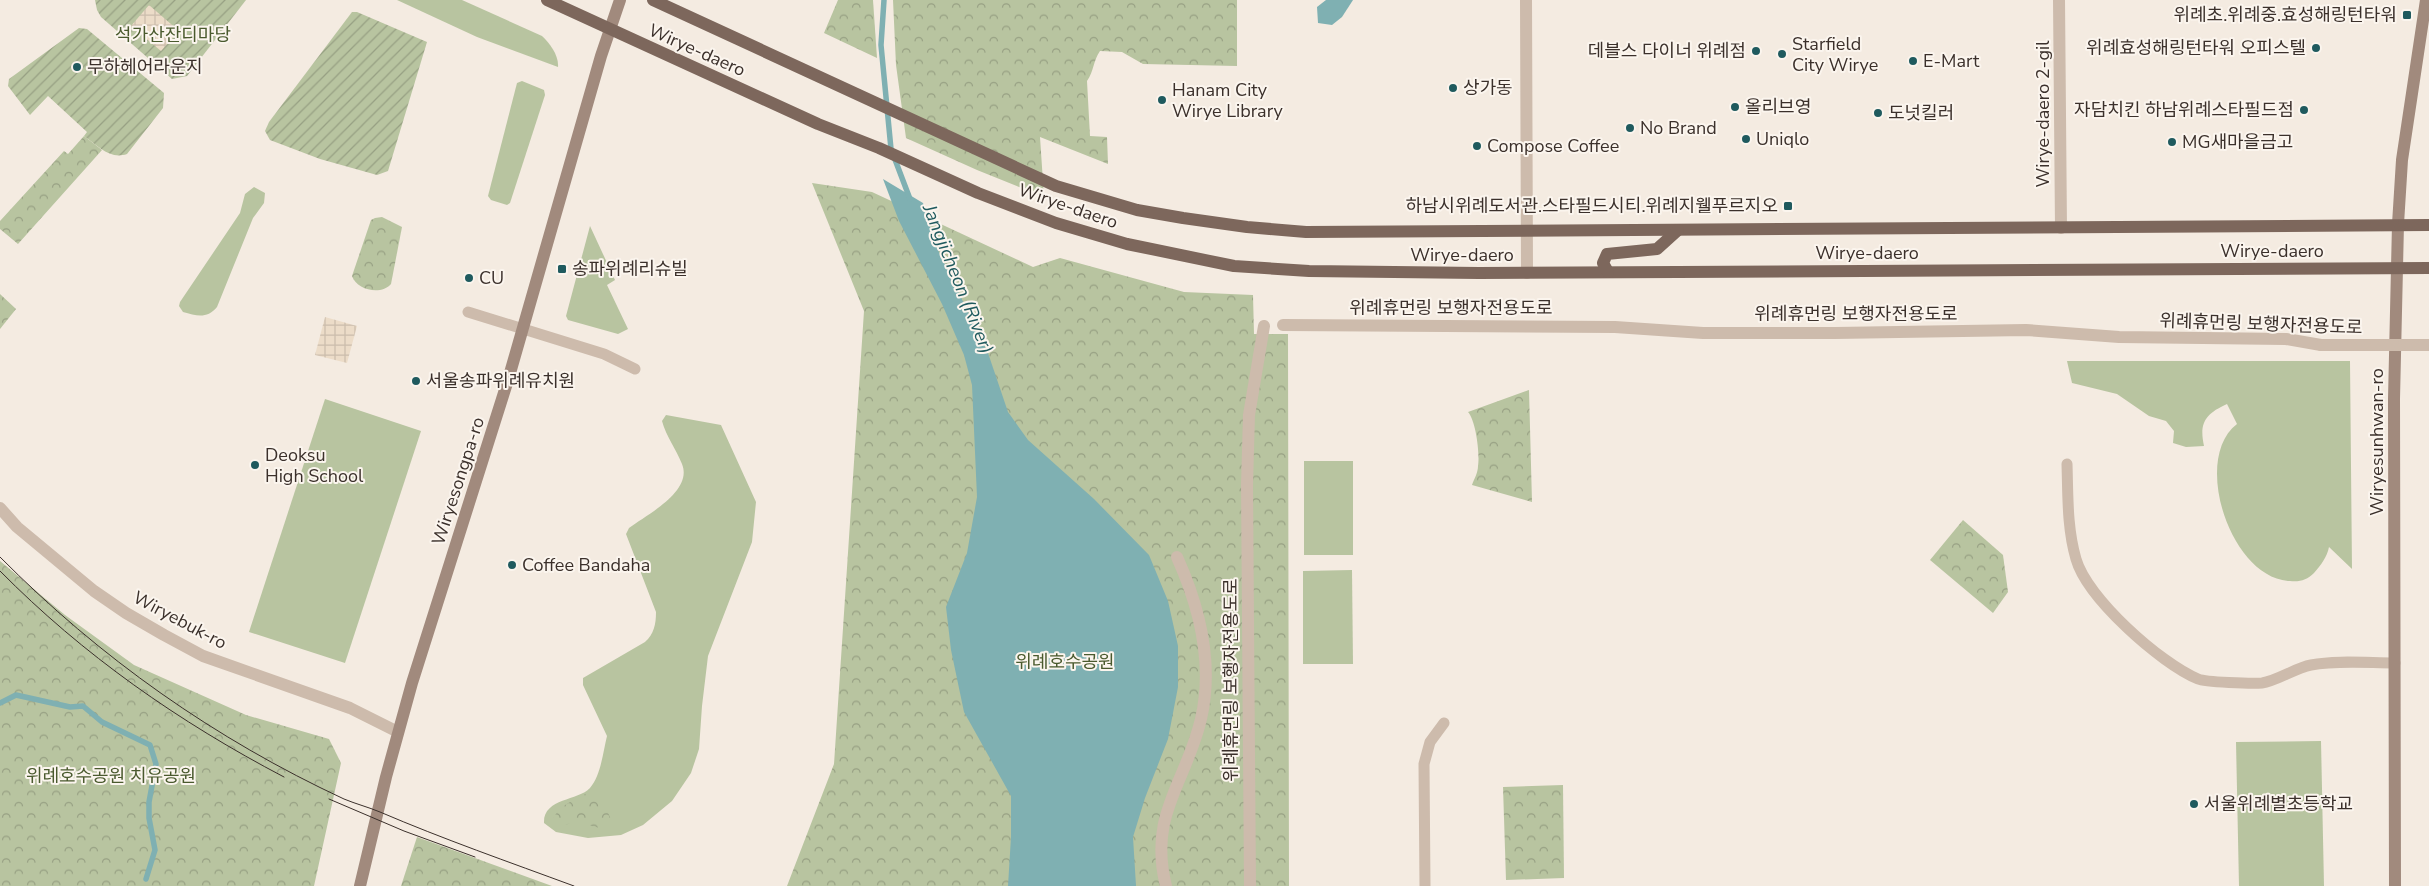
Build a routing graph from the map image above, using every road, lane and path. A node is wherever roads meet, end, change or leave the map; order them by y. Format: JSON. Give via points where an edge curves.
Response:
{"nodes":[{"id":1,"x":547,"y":0,"type":"edge"},
{"id":2,"x":620,"y":0,"type":"edge"},
{"id":3,"x":653,"y":0,"type":"edge"},
{"id":4,"x":1526,"y":0,"type":"edge"},
{"id":5,"x":2059,"y":0,"type":"edge"},
{"id":6,"x":2426,"y":0,"type":"edge"},
{"id":7,"x":610,"y":29,"type":"junction"},
{"id":8,"x":2398,"y":224,"type":"junction"},
{"id":9,"x":2429,"y":225,"type":"edge"},
{"id":10,"x":2061,"y":228,"type":"junction"},
{"id":11,"x":1678,"y":230,"type":"junction"},
{"id":12,"x":1527,"y":231,"type":"junction"},
{"id":13,"x":2398,"y":268,"type":"junction"},
{"id":14,"x":2429,"y":268,"type":"edge"},
{"id":15,"x":1608,"y":272,"type":"junction"},
{"id":16,"x":1527,"y":273,"type":"junction"},
{"id":17,"x":468,"y":312,"type":"dead end"},
{"id":18,"x":1283,"y":324,"type":"dead end"},
{"id":19,"x":1264,"y":326,"type":"dead end"},
{"id":20,"x":523,"y":329,"type":"junction"},
{"id":21,"x":2429,"y":345,"type":"edge"},
{"id":22,"x":635,"y":369,"type":"dead end"},
{"id":23,"x":2067,"y":464,"type":"dead end"},
{"id":24,"x":0,"y":508,"type":"edge"},
{"id":25,"x":1177,"y":557,"type":"dead end"},
{"id":26,"x":2395,"y":663,"type":"junction"},
{"id":27,"x":1444,"y":722,"type":"dead end"},
{"id":28,"x":398,"y":732,"type":"junction"},
{"id":29,"x":360,"y":886,"type":"edge"},
{"id":30,"x":1166,"y":886,"type":"edge"},
{"id":31,"x":1250,"y":886,"type":"edge"},
{"id":32,"x":1425,"y":886,"type":"edge"},
{"id":33,"x":2395,"y":886,"type":"edge"}],
"edges":[{"from":1,"to":7,"type":"main road","name":"Wirye-daero"},
{"from":2,"to":7,"type":"main road","name":"Wiryesongpa-ro"},
{"from":3,"to":12,"type":"main road","name":"Wirye-daero","via":[[1056,186],[1137,210],[1247,228],[1306,232]]},
{"from":4,"to":12,"type":"street"},
{"from":5,"to":10,"type":"street","name":"Wirye-daero 2-gil"},
{"from":6,"to":8,"type":"main road","name":"Wiryesunhwan-ro","via":[[2402,160]]},
{"from":7,"to":16,"type":"main road","name":"Wirye-daero","via":[[978,193],[1056,223],[1127,244],[1234,266],[1309,271]]},
{"from":7,"to":20,"type":"main road","name":"Wiryesongpa-ro"},
{"from":8,"to":9,"type":"main road","name":"Wirye-daero"},
{"from":8,"to":10,"type":"main road","name":"Wirye-daero"},
{"from":8,"to":13,"type":"main road","name":"Wiryesunhwan-ro"},
{"from":10,"to":11,"type":"main road","name":"Wirye-daero"},
{"from":11,"to":12,"type":"main road","name":"Wirye-daero"},
{"from":11,"to":15,"type":"main road","via":[[1657,249],[1607,254],[1604,263]]},
{"from":12,"to":16,"type":"street"},
{"from":13,"to":14,"type":"main road","name":"Wirye-daero"},
{"from":13,"to":15,"type":"main road","name":"Wirye-daero"},
{"from":13,"to":26,"type":"main road","name":"Wiryesunhwan-ro","via":[[2394,399]]},
{"from":15,"to":16,"type":"main road","name":"Wirye-daero"},
{"from":17,"to":20,"type":"lane"},
{"from":18,"to":21,"type":"street","name":"위례휴먼링 보행자전용도로","bridge":true,"via":[[1615,327],[1713,333],[2026,330],[2119,337],[2286,338],[2321,345]]},
{"from":19,"to":31,"type":"street","name":"위례휴먼링 보행자전용도로","via":[[1249,414],[1247,485]]},
{"from":20,"to":22,"type":"lane","via":[[604,354]]},
{"from":20,"to":28,"type":"main road","name":"Wiryesongpa-ro"},
{"from":23,"to":26,"type":"lane","via":[[2068,525],[2076,560],[2094,590],[2122,624],[2151,651],[2199,680],[2263,683],[2313,664]]},
{"from":24,"to":28,"type":"street","name":"Wiryebuk-ro","via":[[17,527],[94,591],[164,635],[203,656],[350,708]]},
{"from":25,"to":30,"type":"street","name":"위례휴먼링 보행자전용도로","via":[[1192,590],[1202,626],[1206,682],[1199,726],[1186,766],[1167,806],[1162,829],[1160,858]]},
{"from":26,"to":33,"type":"main road","name":"Wiryesunhwan-ro"},
{"from":27,"to":32,"type":"lane","via":[[1430,742],[1424,764]]},
{"from":28,"to":29,"type":"main road","name":"Wiryesongpa-ro"}]}
